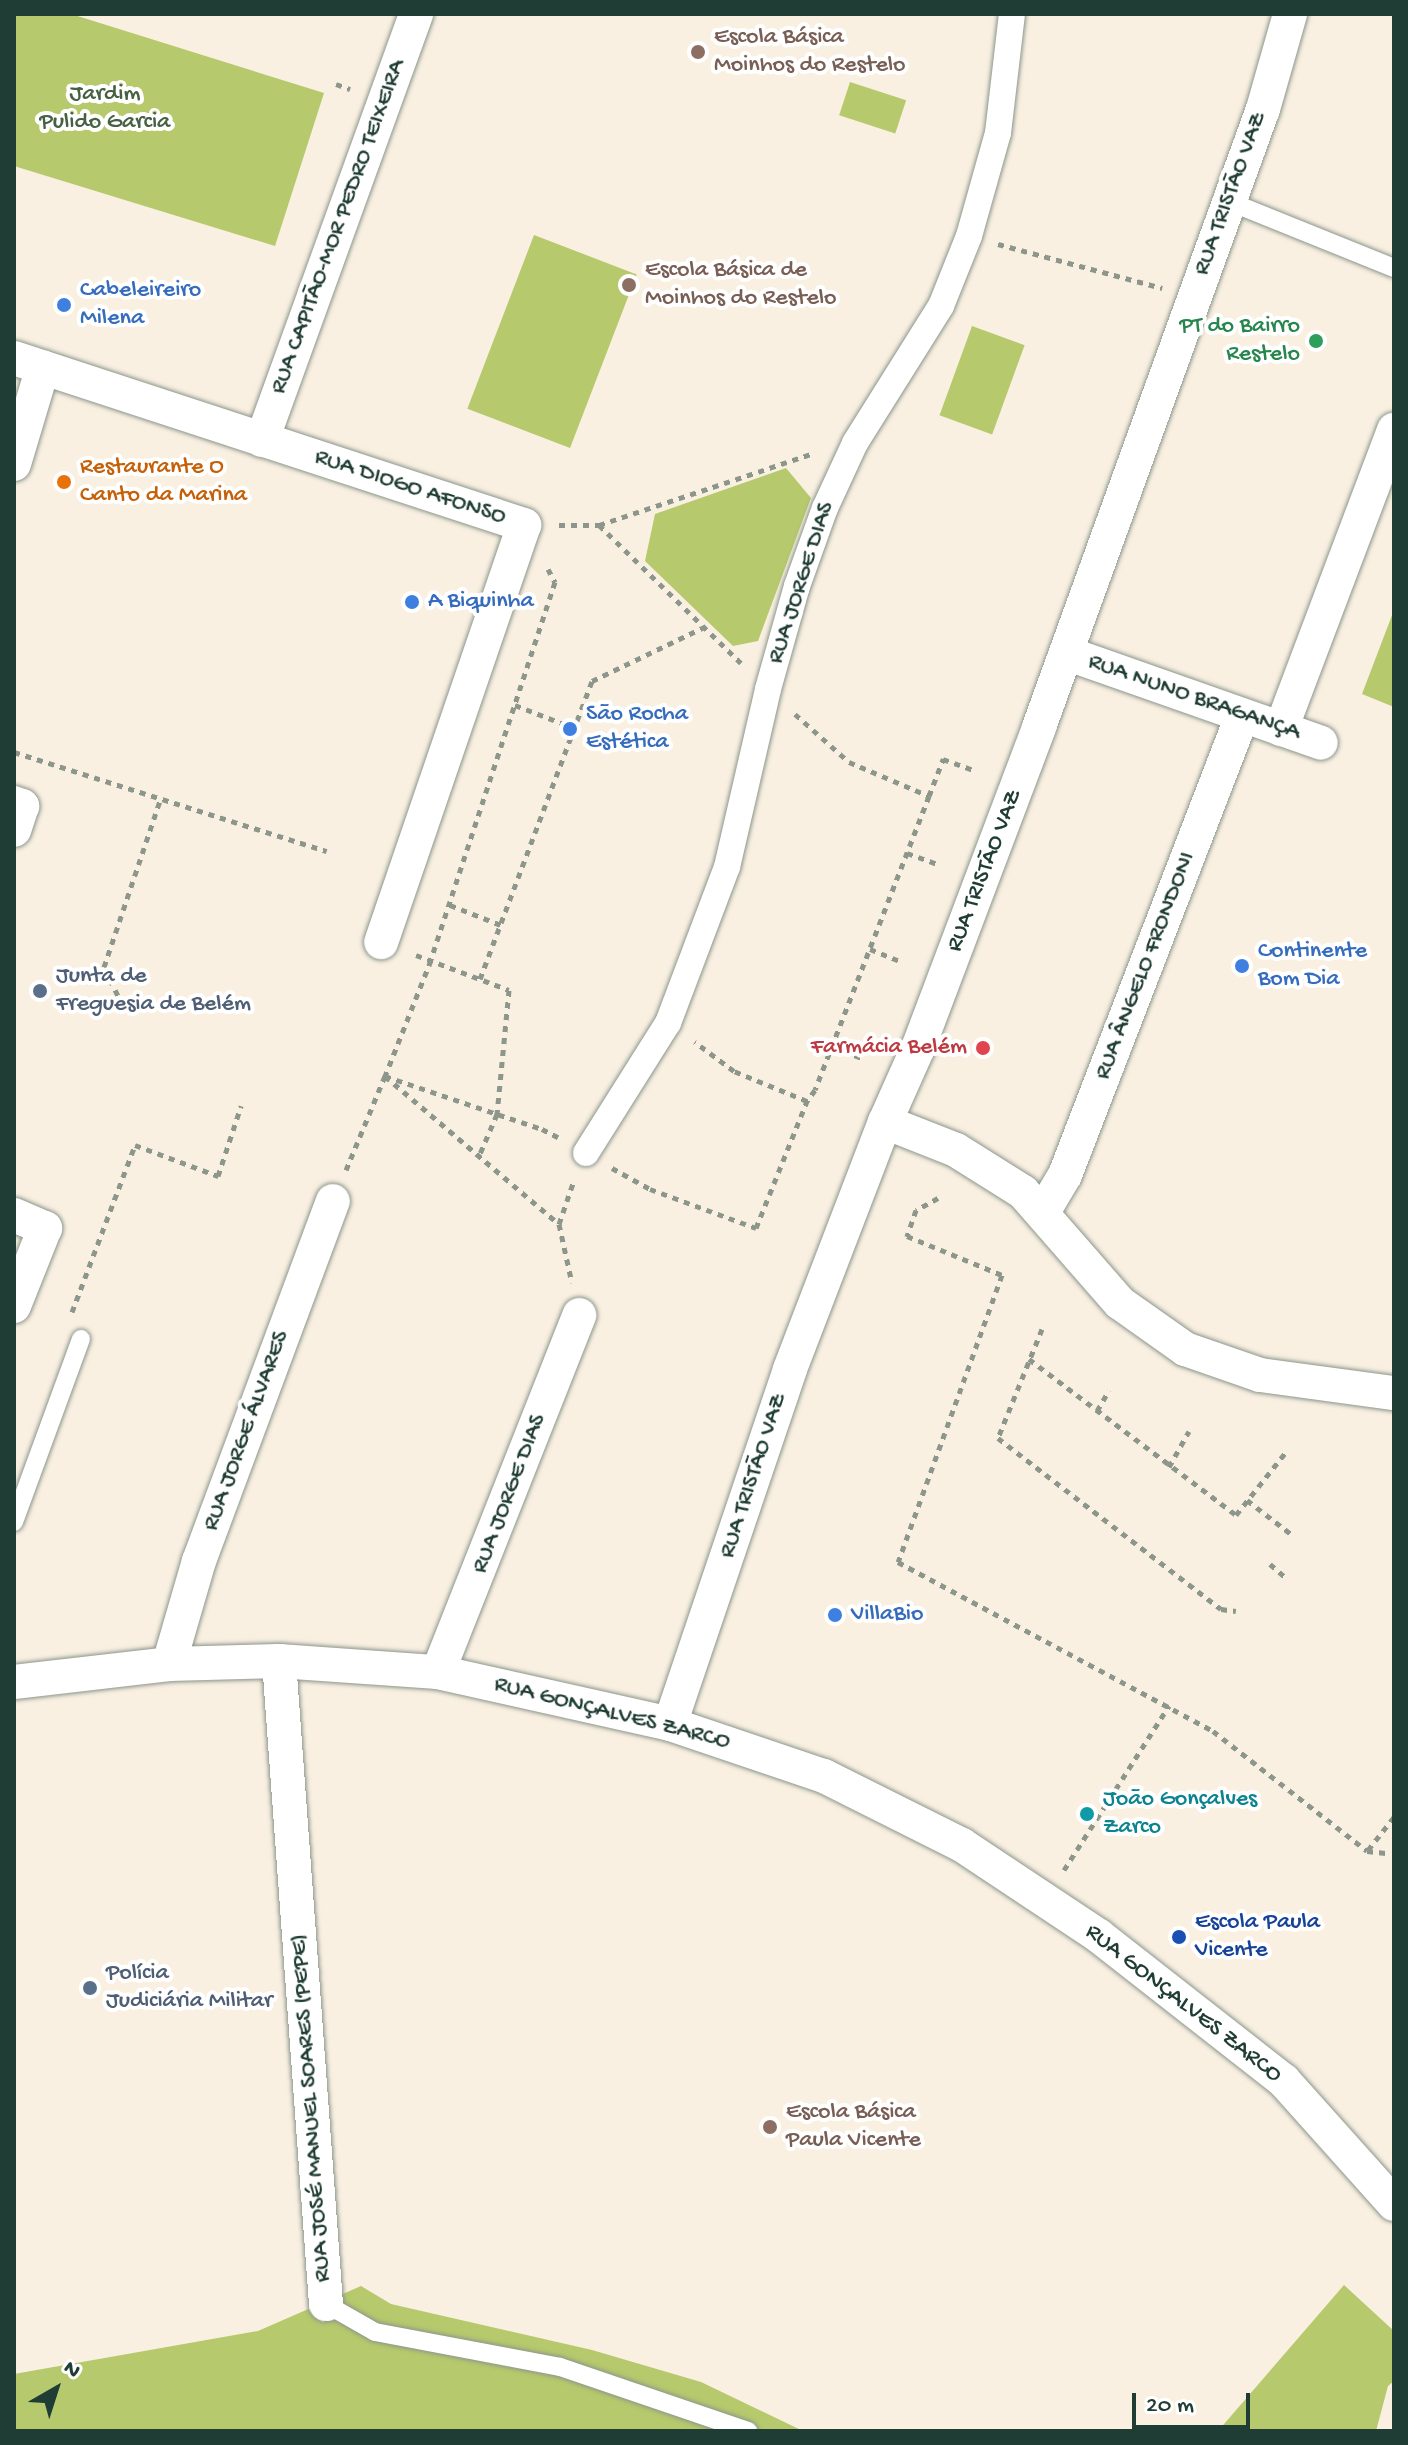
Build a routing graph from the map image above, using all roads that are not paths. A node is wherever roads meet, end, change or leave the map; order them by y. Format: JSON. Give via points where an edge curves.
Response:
{"nodes":[{"id":1,"x":416,"y":14,"type":"edge"},
{"id":2,"x":1012,"y":14,"type":"edge"},
{"id":3,"x":1290,"y":14,"type":"edge"},
{"id":4,"x":1228,"y":201,"type":"junction"},
{"id":5,"x":1394,"y":268,"type":"edge"},
{"id":6,"x":28,"y":362,"type":"edge"},
{"id":7,"x":1394,"y":430,"type":"edge"},
{"id":8,"x":262,"y":440,"type":"junction"},
{"id":9,"x":14,"y":464,"type":"edge"},
{"id":10,"x":1066,"y":653,"type":"junction"},
{"id":11,"x":1242,"y":716,"type":"junction"},
{"id":12,"x":1281,"y":729,"type":"junction"},
{"id":13,"x":1321,"y":743,"type":"dead end"},
{"id":14,"x":14,"y":803,"type":"edge"},
{"id":15,"x":14,"y":830,"type":"edge"},
{"id":16,"x":381,"y":942,"type":"road end"},
{"id":17,"x":885,"y":1122,"type":"junction"},
{"id":18,"x":582,"y":1161,"type":"road end"},
{"id":19,"x":333,"y":1201,"type":"road end"},
{"id":20,"x":1043,"y":1212,"type":"junction"},
{"id":21,"x":14,"y":1215,"type":"edge"},
{"id":22,"x":14,"y":1306,"type":"edge"},
{"id":23,"x":579,"y":1315,"type":"road end"},
{"id":24,"x":81,"y":1339,"type":"dead end"},
{"id":25,"x":1394,"y":1393,"type":"edge"},
{"id":26,"x":14,"y":1522,"type":"edge"},
{"id":27,"x":279,"y":1661,"type":"junction"},
{"id":28,"x":169,"y":1664,"type":"junction"},
{"id":29,"x":438,"y":1672,"type":"junction"},
{"id":30,"x":14,"y":1682,"type":"edge"},
{"id":31,"x":670,"y":1724,"type":"junction"},
{"id":32,"x":1394,"y":2204,"type":"edge"},
{"id":33,"x":326,"y":2304,"type":"joint"},
{"id":34,"x":748,"y":2431,"type":"edge"}],
"edges":[{"from":1,"to":8,"type":"street","name":"RUA CAPITÃO-MOR PEDRO TEIXEIRA"},
{"from":2,"to":18,"type":"street","name":"RUA JORGE DIAS","via":[[998,133],[969,236],[941,306],[855,443],[825,508],[768,689],[727,867],[668,1023]]},
{"from":3,"to":4,"type":"street","name":"RUA TRISTÃO VAZ","via":[[1280,58]]},
{"from":4,"to":5,"type":"lane"},
{"from":4,"to":10,"type":"street","name":"RUA TRISTÃO VAZ"},
{"from":6,"to":8,"type":"street","name":"RUA DIOGO AFONSO"},
{"from":6,"to":9,"type":"street"},
{"from":7,"to":12,"type":"street"},
{"from":8,"to":16,"type":"street","name":"RUA DIOGO AFONSO","via":[[524,525]]},
{"from":10,"to":11,"type":"street","name":"RUA NUNO BRAGANÇA"},
{"from":10,"to":17,"type":"street","name":"RUA TRISTÃO VAZ","via":[[918,1048]]},
{"from":11,"to":12,"type":"street","name":"RUA NUNO BRAGANÇA"},
{"from":11,"to":20,"type":"street","name":"RUA ÂNGELO FRONDONI","via":[[1065,1175]]},
{"from":12,"to":13,"type":"street","name":"RUA NUNO BRAGANÇA"},
{"from":14,"to":15,"type":"street","via":[[22,806]]},
{"from":17,"to":20,"type":"street","via":[[993,1170]]},
{"from":17,"to":31,"type":"street","name":"RUA TRISTÃO VAZ","via":[[784,1383]]},
{"from":19,"to":28,"type":"street","name":"RUA JORGE ÁLVARES","via":[[199,1561]]},
{"from":20,"to":25,"type":"street","via":[[1120,1303],[1185,1349],[1260,1375]]},
{"from":21,"to":22,"type":"street","via":[[45,1228]]},
{"from":23,"to":29,"type":"street","name":"RUA JORGE DIAS"},
{"from":24,"to":26,"type":"lane"},
{"from":27,"to":28,"type":"street","name":"RUA GONÇALVES ZARCO"},
{"from":27,"to":29,"type":"street","name":"RUA GONÇALVES ZARCO"},
{"from":27,"to":33,"type":"street","name":"RUA JOSÉ MANUEL SOARES (PEPE)"},
{"from":28,"to":30,"type":"street","name":"RUA GONÇALVES ZARCO"},
{"from":29,"to":31,"type":"street","name":"RUA GONÇALVES ZARCO"},
{"from":31,"to":32,"type":"street","name":"RUA GONÇALVES ZARCO","via":[[868,1796],[962,1845],[1046,1899],[1284,2081]]},
{"from":33,"to":34,"type":"lane","name":"RUA JOSÉ MANUEL SOARES (PEPE)","via":[[375,2332],[560,2367]]}]}
